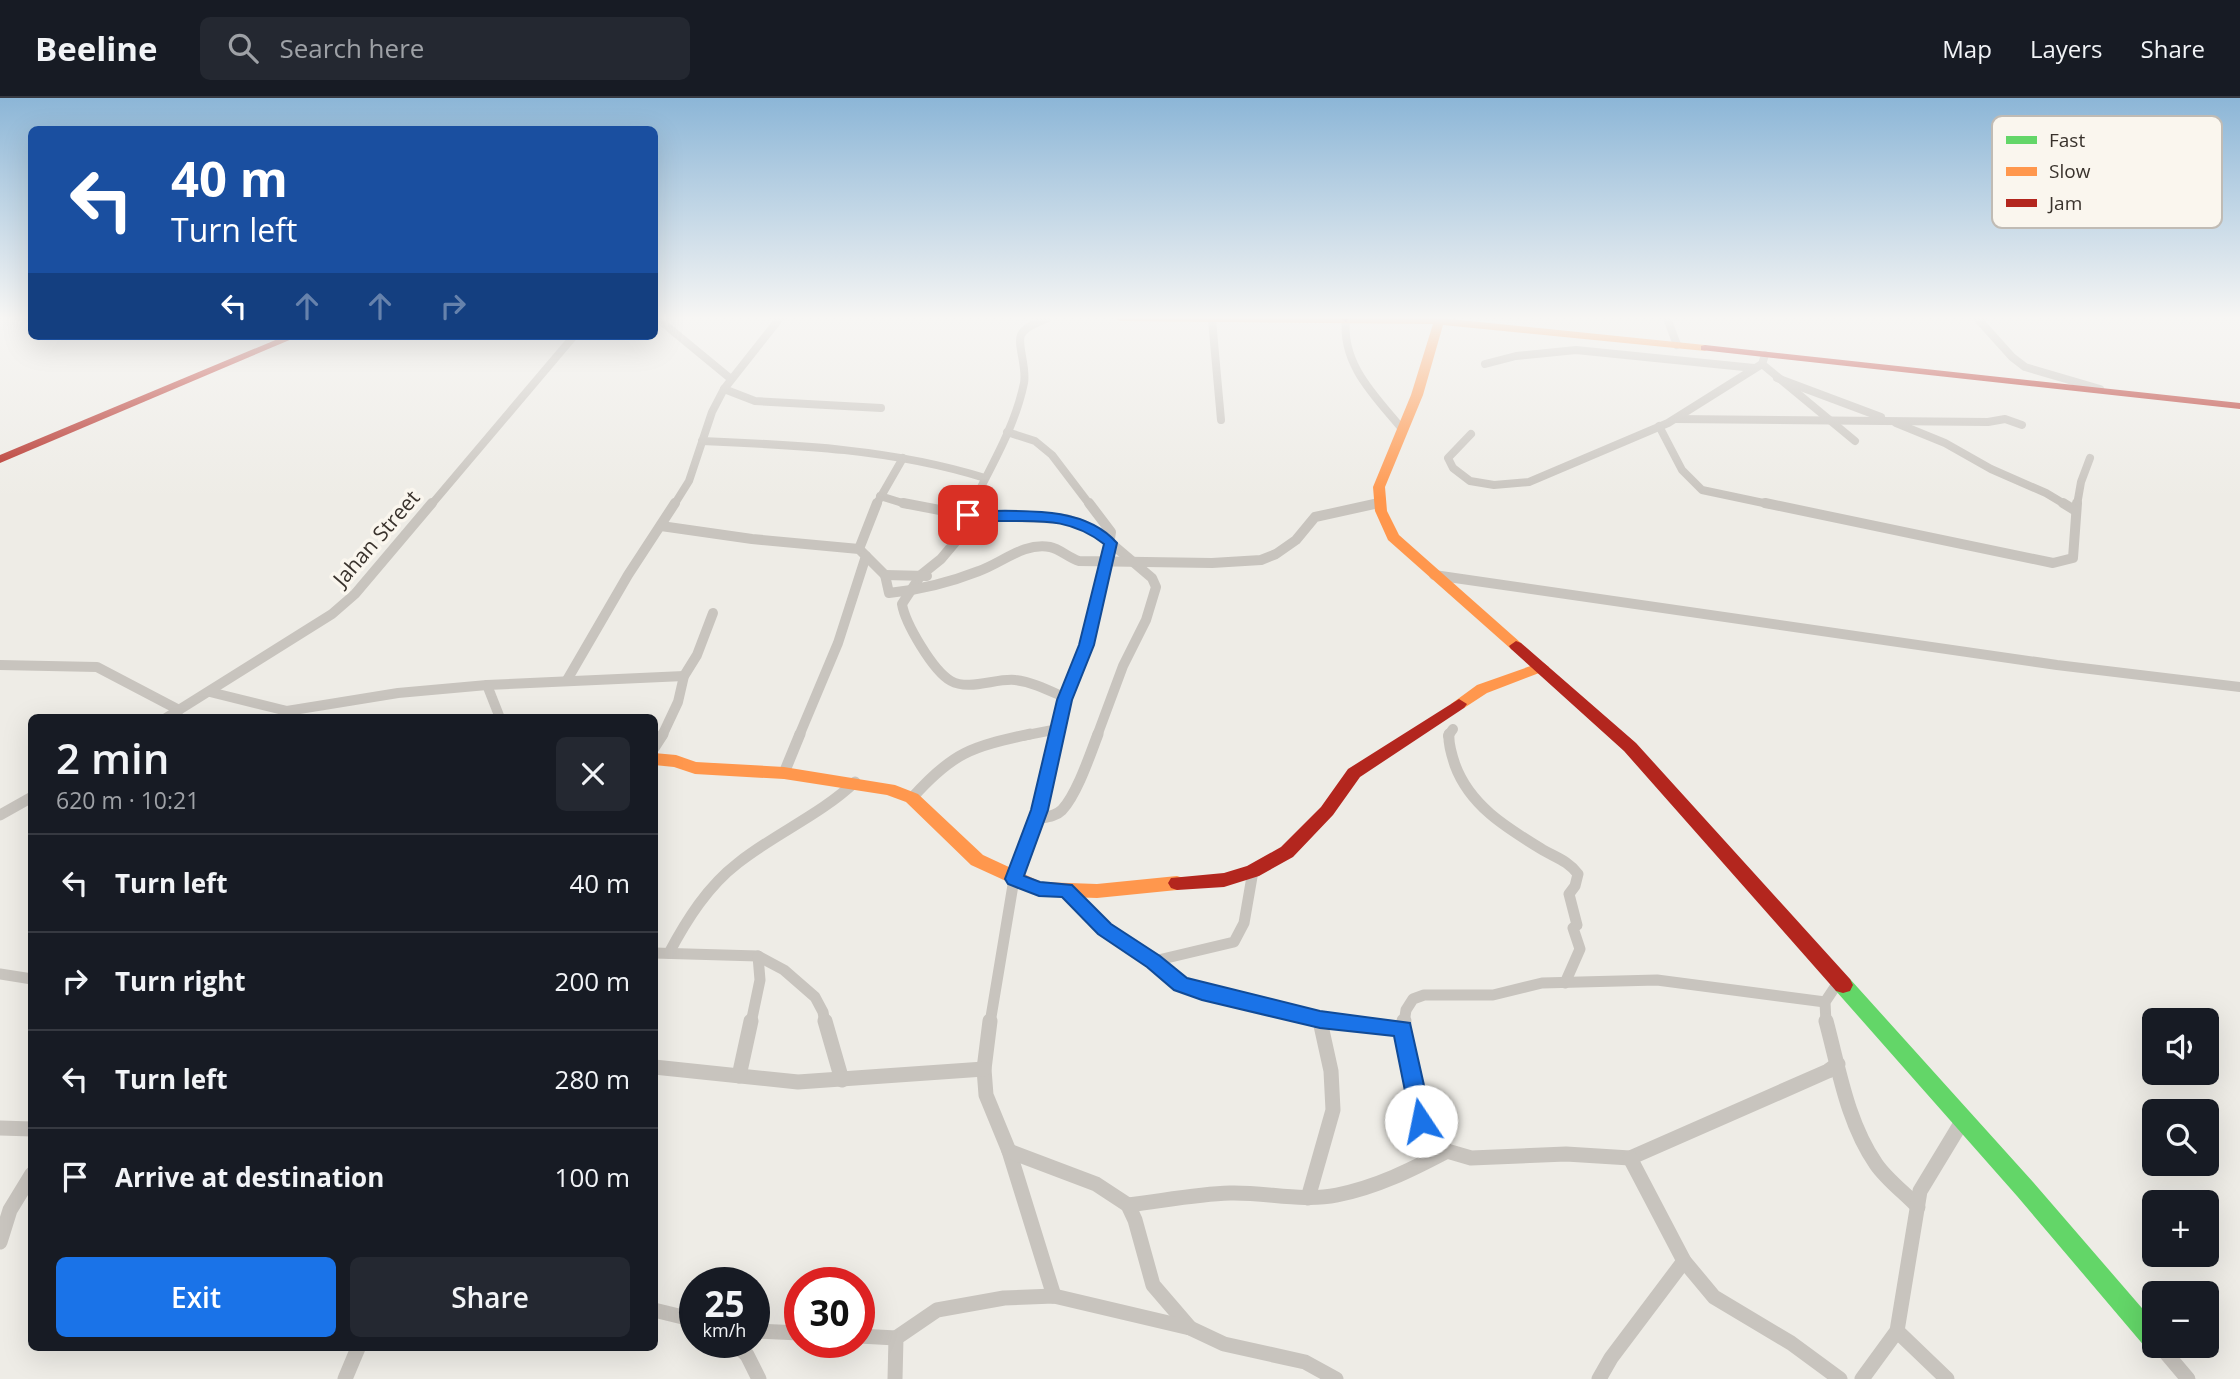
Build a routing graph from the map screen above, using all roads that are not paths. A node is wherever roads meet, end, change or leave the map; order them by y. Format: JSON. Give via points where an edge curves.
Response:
{"nodes":[{"id":1,"x":194,"y":378,"type":"edge"},
{"id":2,"x":539,"y":378,"type":"edge"},
{"id":3,"x":1024,"y":378,"type":"edge"},
{"id":4,"x":1217,"y":378,"type":"edge"},
{"id":5,"x":1364,"y":378,"type":"edge"},
{"id":6,"x":1423,"y":378,"type":"edge"},
{"id":7,"x":1736,"y":378,"type":"edge"},
{"id":8,"x":1777,"y":378,"type":"joint"},
{"id":9,"x":1944,"y":378,"type":"edge"},
{"id":10,"x":2062,"y":378,"type":"edge"},
{"id":11,"x":731,"y":379,"type":"edge"},
{"id":12,"x":724,"y":389,"type":"junction"},
{"id":13,"x":2110,"y":392,"type":"junction"},
{"id":14,"x":2240,"y":406,"type":"edge"},
{"id":15,"x":881,"y":408,"type":"dead end"},
{"id":16,"x":1827,"y":418,"type":"junction"},
{"id":17,"x":1674,"y":419,"type":"junction"},
{"id":18,"x":1888,"y":420,"type":"junction"},
{"id":19,"x":1221,"y":421,"type":"dead end"},
{"id":20,"x":2022,"y":425,"type":"dead end"},
{"id":21,"x":1659,"y":426,"type":"junction"},
{"id":22,"x":1403,"y":430,"type":"junction"},
{"id":23,"x":1007,"y":432,"type":"junction"},
{"id":24,"x":1471,"y":434,"type":"dead end"},
{"id":25,"x":702,"y":441,"type":"junction"},
{"id":26,"x":1855,"y":441,"type":"dead end"},
{"id":27,"x":903,"y":458,"type":"junction"},
{"id":28,"x":2090,"y":458,"type":"dead end"},
{"id":29,"x":0,"y":459,"type":"edge"},
{"id":30,"x":985,"y":478,"type":"junction"},
{"id":31,"x":880,"y":496,"type":"junction"},
{"id":32,"x":1380,"y":503,"type":"junction"},
{"id":33,"x":2076,"y":511,"type":"junction"},
{"id":34,"x":968,"y":515,"type":"junction"},
{"id":35,"x":662,"y":526,"type":"junction"},
{"id":36,"x":1111,"y":543,"type":"junction"},
{"id":37,"x":863,"y":553,"type":"junction"},
{"id":38,"x":1107,"y":561,"type":"junction"},
{"id":39,"x":1135,"y":562,"type":"junction"},
{"id":40,"x":885,"y":575,"type":"junction"},
{"id":41,"x":921,"y":575,"type":"junction"},
{"id":42,"x":1434,"y":575,"type":"junction"},
{"id":43,"x":953,"y":578,"type":"junction"},
{"id":44,"x":911,"y":591,"type":"junction"},
{"id":45,"x":713,"y":613,"type":"dead end"},
{"id":46,"x":0,"y":665,"type":"edge"},
{"id":47,"x":1542,"y":667,"type":"junction"},
{"id":48,"x":684,"y":676,"type":"junction"},
{"id":49,"x":567,"y":680,"type":"junction"},
{"id":50,"x":488,"y":685,"type":"junction"},
{"id":51,"x":2240,"y":687,"type":"edge"},
{"id":52,"x":210,"y":692,"type":"junction"},
{"id":53,"x":1066,"y":698,"type":"junction"},
{"id":54,"x":178,"y":710,"type":"junction"},
{"id":55,"x":172,"y":714,"type":"edge"},
{"id":56,"x":499,"y":714,"type":"edge"},
{"id":57,"x":1058,"y":729,"type":"junction"},
{"id":58,"x":1453,"y":729,"type":"dead end"},
{"id":59,"x":658,"y":741,"type":"edge"},
{"id":60,"x":658,"y":759,"type":"edge"},
{"id":61,"x":784,"y":773,"type":"junction"},
{"id":62,"x":855,"y":782,"type":"junction"},
{"id":63,"x":912,"y":798,"type":"junction"},
{"id":64,"x":28,"y":799,"type":"edge"},
{"id":65,"x":0,"y":815,"type":"edge"},
{"id":66,"x":1036,"y":819,"type":"junction"},
{"id":67,"x":1253,"y":871,"type":"junction"},
{"id":68,"x":1014,"y":879,"type":"junction"},
{"id":69,"x":1066,"y":890,"type":"junction"},
{"id":70,"x":658,"y":953,"type":"edge"},
{"id":71,"x":669,"y":953,"type":"junction"},
{"id":72,"x":758,"y":956,"type":"junction"},
{"id":73,"x":1154,"y":961,"type":"junction"},
{"id":74,"x":0,"y":974,"type":"edge"},
{"id":75,"x":28,"y":978,"type":"edge"},
{"id":76,"x":1839,"y":981,"type":"junction"},
{"id":77,"x":1565,"y":983,"type":"junction"},
{"id":78,"x":1825,"y":1002,"type":"junction"},
{"id":79,"x":1320,"y":1019,"type":"junction"},
{"id":80,"x":1403,"y":1029,"type":"junction"},
{"id":81,"x":1838,"y":1063,"type":"junction"},
{"id":82,"x":658,"y":1067,"type":"edge"},
{"id":83,"x":984,"y":1069,"type":"junction"},
{"id":84,"x":739,"y":1076,"type":"junction"},
{"id":85,"x":842,"y":1080,"type":"junction"},
{"id":86,"x":1963,"y":1121,"type":"junction"},
{"id":87,"x":0,"y":1128,"type":"edge"},
{"id":88,"x":28,"y":1129,"type":"edge"},
{"id":89,"x":1009,"y":1150,"type":"junction"},
{"id":90,"x":1447,"y":1151,"type":"junction"},
{"id":91,"x":1630,"y":1158,"type":"junction"},
{"id":92,"x":28,"y":1181,"type":"edge"},
{"id":93,"x":1308,"y":1198,"type":"junction"},
{"id":94,"x":1128,"y":1205,"type":"junction"},
{"id":95,"x":1918,"y":1208,"type":"junction"},
{"id":96,"x":0,"y":1242,"type":"edge"},
{"id":97,"x":1684,"y":1261,"type":"junction"},
{"id":98,"x":1054,"y":1296,"type":"junction"},
{"id":99,"x":658,"y":1311,"type":"edge"},
{"id":100,"x":679,"y":1316,"type":"edge"},
{"id":101,"x":2142,"y":1325,"type":"edge"},
{"id":102,"x":1189,"y":1328,"type":"junction"},
{"id":103,"x":1898,"y":1331,"type":"junction"},
{"id":104,"x":875,"y":1337,"type":"edge"},
{"id":105,"x":896,"y":1338,"type":"junction"},
{"id":106,"x":357,"y":1351,"type":"edge"},
{"id":107,"x":748,"y":1358,"type":"edge"},
{"id":108,"x":2170,"y":1358,"type":"edge"},
{"id":109,"x":1934,"y":1372,"type":"edge"},
{"id":110,"x":345,"y":1379,"type":"edge"},
{"id":111,"x":759,"y":1379,"type":"edge"},
{"id":112,"x":895,"y":1379,"type":"edge"},
{"id":113,"x":1336,"y":1379,"type":"edge"},
{"id":114,"x":1599,"y":1379,"type":"edge"},
{"id":115,"x":1840,"y":1379,"type":"edge"},
{"id":116,"x":1862,"y":1379,"type":"edge"},
{"id":117,"x":1947,"y":1379,"type":"edge"},
{"id":118,"x":2188,"y":1379,"type":"edge"}],
"edges":[{"from":1,"to":29,"type":"main road"},
{"from":2,"to":52,"type":"street","name":"Jahan Street","via":[[355,594],[332,614]]},
{"from":3,"to":23,"type":"street"},
{"from":4,"to":19,"type":"street"},
{"from":5,"to":22,"type":"street"},
{"from":6,"to":22,"type":"main road"},
{"from":7,"to":17,"type":"street"},
{"from":8,"to":16,"type":"street"},
{"from":8,"to":18,"type":"street"},
{"from":9,"to":13,"type":"main road"},
{"from":10,"to":13,"type":"street"},
{"from":11,"to":12,"type":"street"},
{"from":12,"to":15,"type":"street","via":[[754,401]]},
{"from":12,"to":25,"type":"street"},
{"from":13,"to":14,"type":"main road"},
{"from":16,"to":17,"type":"street"},
{"from":16,"to":18,"type":"street"},
{"from":16,"to":26,"type":"street"},
{"from":17,"to":21,"type":"street"},
{"from":18,"to":20,"type":"street","via":[[2005,419]]},
{"from":18,"to":33,"type":"street","via":[[1945,443]]},
{"from":21,"to":24,"type":"street","via":[[1554,473],[1512,485],[1470,480],[1451,469],[1448,458]]},
{"from":21,"to":33,"type":"street","via":[[1693,485],[1702,490],[2053,563],[2073,558]]},
{"from":22,"to":32,"type":"main road","via":[[1378,487]]},
{"from":23,"to":30,"type":"street"},
{"from":23,"to":36,"type":"street","via":[[1035,442],[1052,455],[1103,520],[1111,532]]},
{"from":25,"to":27,"type":"street","via":[[867,451]]},
{"from":25,"to":35,"type":"street","via":[[689,481]]},
{"from":27,"to":30,"type":"street"},
{"from":27,"to":31,"type":"street"},
{"from":28,"to":33,"type":"street"},
{"from":30,"to":34,"type":"street"},
{"from":31,"to":34,"type":"street","via":[[907,506]]},
{"from":31,"to":37,"type":"street"},
{"from":32,"to":39,"type":"street","via":[[1315,517],[1296,540],[1261,560]]},
{"from":32,"to":42,"type":"main road","via":[[1393,537]]},
{"from":34,"to":36,"type":"street","via":[[1062,518],[1094,530]]},
{"from":34,"to":41,"type":"street","via":[[962,534]]},
{"from":35,"to":37,"type":"street","via":[[824,544]]},
{"from":35,"to":49,"type":"street"},
{"from":36,"to":38,"type":"street"},
{"from":36,"to":39,"type":"street"},
{"from":37,"to":40,"type":"street"},
{"from":37,"to":61,"type":"street","via":[[838,643]]},
{"from":38,"to":39,"type":"street"},
{"from":38,"to":43,"type":"street","via":[[1072,560],[1051,547],[1026,548],[981,571]]},
{"from":38,"to":53,"type":"street","via":[[1086,645]]},
{"from":39,"to":66,"type":"street","via":[[1156,587],[1146,620],[1071,799],[1053,816]]},
{"from":40,"to":41,"type":"street"},
{"from":40,"to":44,"type":"street","via":[[889,593]]},
{"from":41,"to":43,"type":"street"},
{"from":41,"to":44,"type":"street"},
{"from":42,"to":47,"type":"main road"},
{"from":42,"to":51,"type":"street"},
{"from":43,"to":44,"type":"street"},
{"from":44,"to":53,"type":"street","via":[[902,604],[904,617],[952,682],[1013,680]]},
{"from":45,"to":48,"type":"street"},
{"from":46,"to":54,"type":"street","via":[[97,667]]},
{"from":47,"to":67,"type":"main road","via":[[1482,690],[1372,760],[1354,774],[1327,811],[1287,852]]},
{"from":47,"to":76,"type":"main road","via":[[1630,747]]},
{"from":48,"to":49,"type":"street"},
{"from":48,"to":59,"type":"street","via":[[676,707]]},
{"from":49,"to":50,"type":"street"},
{"from":50,"to":52,"type":"street","via":[[398,693],[287,711]]},
{"from":50,"to":56,"type":"street"},
{"from":52,"to":54,"type":"street","name":"Jahan Street"},
{"from":53,"to":57,"type":"street"},
{"from":54,"to":55,"type":"street","name":"Jahan Street"},
{"from":57,"to":63,"type":"street","via":[[963,752],[947,761]]},
{"from":57,"to":66,"type":"street"},
{"from":58,"to":77,"type":"street","via":[[1448,736],[1455,771],[1473,801],[1538,847],[1562,856],[1577,874],[1576,886],[1569,894],[1580,949]]},
{"from":60,"to":61,"type":"main road","via":[[695,768]]},
{"from":61,"to":62,"type":"main road"},
{"from":62,"to":63,"type":"main road"},
{"from":62,"to":71,"type":"street","via":[[838,799],[739,863],[702,897]]},
{"from":63,"to":68,"type":"main road","via":[[977,860]]},
{"from":64,"to":65,"type":"street"},
{"from":66,"to":68,"type":"street"},
{"from":67,"to":69,"type":"main road","via":[[1224,880]]},
{"from":67,"to":73,"type":"street","via":[[1244,923],[1234,942]]},
{"from":68,"to":69,"type":"main road","via":[[1039,889]]},
{"from":68,"to":83,"type":"street"},
{"from":69,"to":73,"type":"street","via":[[1104,929]]},
{"from":70,"to":71,"type":"street"},
{"from":71,"to":72,"type":"street"},
{"from":72,"to":84,"type":"street","via":[[760,980]]},
{"from":72,"to":85,"type":"street","via":[[784,970],[815,997]]},
{"from":73,"to":79,"type":"street","via":[[1180,984],[1202,992]]},
{"from":74,"to":75,"type":"street"},
{"from":76,"to":78,"type":"street"},
{"from":76,"to":86,"type":"main road"},
{"from":77,"to":78,"type":"street","via":[[1657,980]]},
{"from":77,"to":80,"type":"street","via":[[1542,983],[1493,995],[1424,995],[1413,999],[1406,1010]]},
{"from":78,"to":81,"type":"street","via":[[1824,1015]]},
{"from":79,"to":80,"type":"street"},
{"from":79,"to":93,"type":"street","via":[[1331,1071],[1333,1110]]},
{"from":80,"to":90,"type":"street","via":[[1421,1121]]},
{"from":81,"to":91,"type":"street","via":[[1818,1076]]},
{"from":81,"to":95,"type":"street","via":[[1851,1115],[1863,1140],[1877,1165]]},
{"from":82,"to":84,"type":"street"},
{"from":83,"to":85,"type":"street"},
{"from":83,"to":89,"type":"street","via":[[986,1095]]},
{"from":84,"to":85,"type":"street","via":[[799,1082]]},
{"from":86,"to":95,"type":"street","via":[[1920,1191]]},
{"from":86,"to":101,"type":"main road"},
{"from":87,"to":88,"type":"street"},
{"from":89,"to":94,"type":"street","via":[[1096,1184]]},
{"from":89,"to":98,"type":"street"},
{"from":90,"to":91,"type":"street","via":[[1484,1159],[1566,1154]]},
{"from":90,"to":93,"type":"street","via":[[1394,1179]]},
{"from":91,"to":97,"type":"street"},
{"from":92,"to":96,"type":"street","via":[[10,1210]]},
{"from":93,"to":94,"type":"street","via":[[1229,1192]]},
{"from":94,"to":102,"type":"street","via":[[1153,1285]]},
{"from":95,"to":103,"type":"street"},
{"from":97,"to":114,"type":"street"},
{"from":97,"to":115,"type":"street","via":[[1714,1297]]},
{"from":98,"to":102,"type":"street"},
{"from":98,"to":105,"type":"street","via":[[1004,1298],[937,1310]]},
{"from":99,"to":100,"type":"street"},
{"from":102,"to":113,"type":"street","via":[[1224,1344],[1304,1362]]},
{"from":103,"to":109,"type":"street"},
{"from":103,"to":116,"type":"street"},
{"from":104,"to":105,"type":"street"},
{"from":105,"to":112,"type":"street"},
{"from":106,"to":110,"type":"street"},
{"from":107,"to":111,"type":"street"},
{"from":108,"to":118,"type":"street"},
{"from":109,"to":117,"type":"street"}]}
